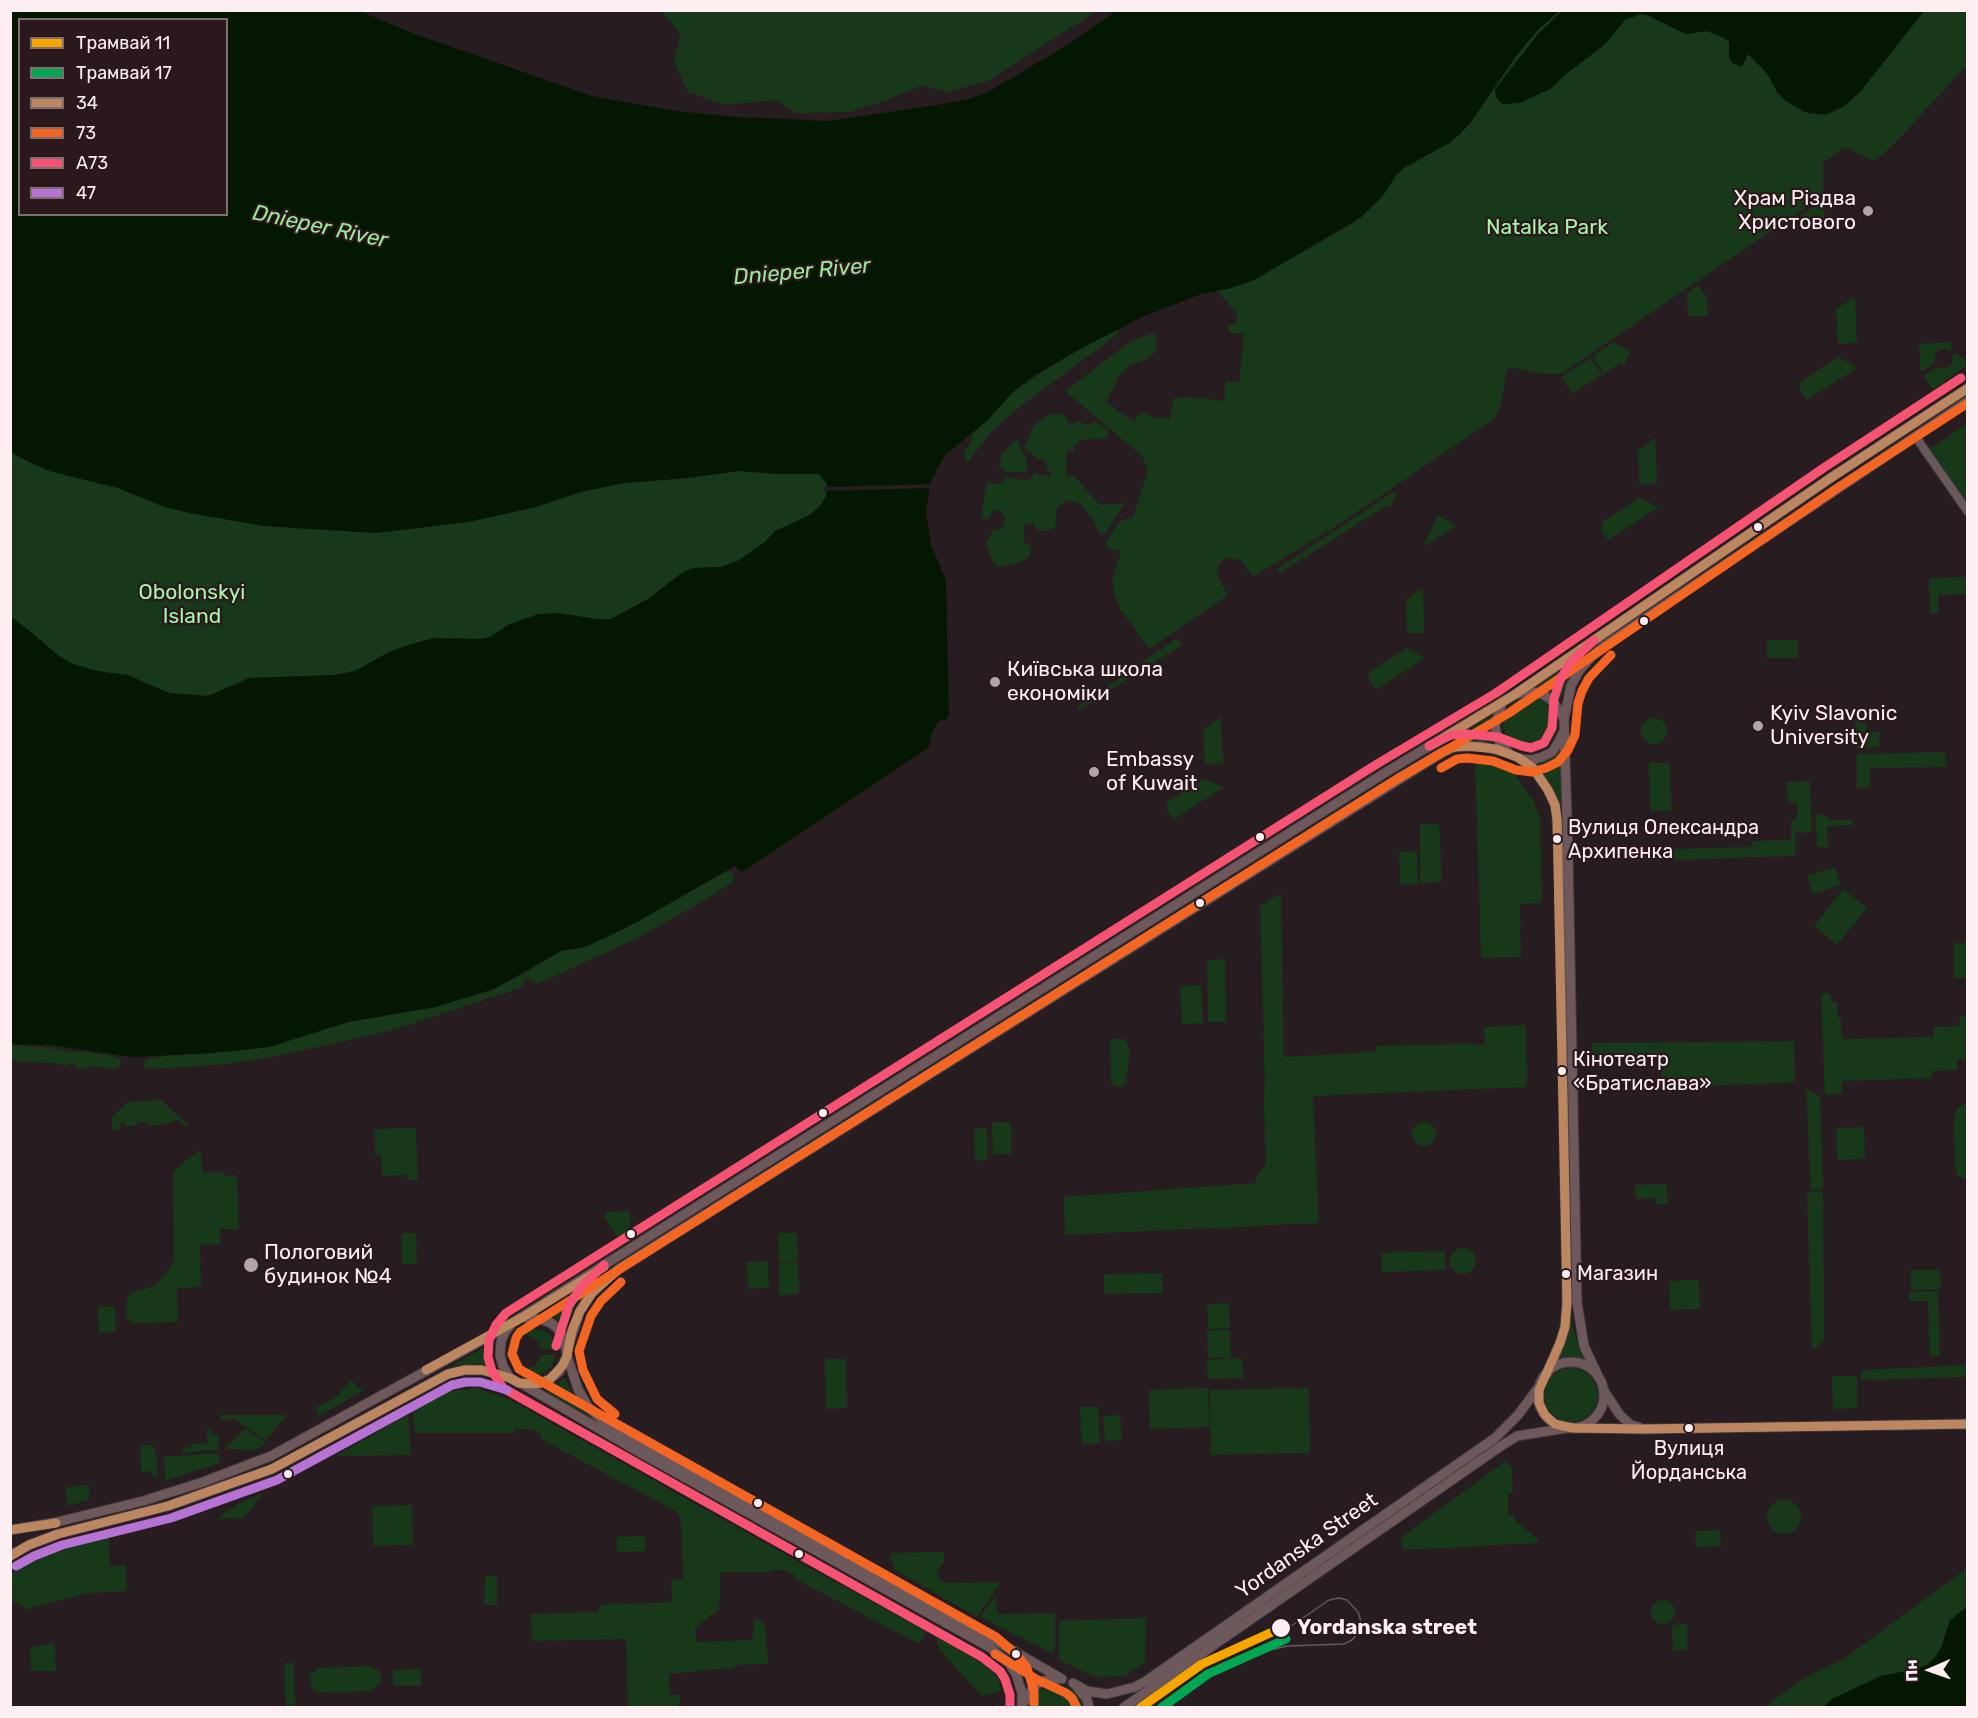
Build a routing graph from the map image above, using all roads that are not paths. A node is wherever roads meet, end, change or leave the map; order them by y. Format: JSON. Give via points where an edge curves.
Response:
{"nodes":[{"id":1,"x":1968,"y":388,"type":"edge"},
{"id":2,"x":1968,"y":401,"type":"edge"},
{"id":3,"x":1914,"y":436,"type":"junction"},
{"id":4,"x":1832,"y":477,"type":"junction"},
{"id":5,"x":1839,"y":488,"type":"junction"},
{"id":6,"x":1968,"y":512,"type":"edge"},
{"id":7,"x":1514,"y":695,"type":"junction"},
{"id":8,"x":1502,"y":703,"type":"junction"},
{"id":9,"x":1564,"y":719,"type":"junction"},
{"id":10,"x":1564,"y":731,"type":"junction"},
{"id":11,"x":1509,"y":753,"type":"junction"},
{"id":12,"x":1519,"y":759,"type":"junction"},
{"id":13,"x":1173,"y":908,"type":"junction"},
{"id":14,"x":1179,"y":917,"type":"junction"},
{"id":15,"x":524,"y":1317,"type":"junction"},
{"id":16,"x":513,"y":1323,"type":"junction"},
{"id":17,"x":567,"y":1353,"type":"junction"},
{"id":18,"x":1547,"y":1374,"type":"junction"},
{"id":19,"x":510,"y":1378,"type":"junction"},
{"id":20,"x":1599,"y":1378,"type":"junction"},
{"id":21,"x":519,"y":1383,"type":"junction"},
{"id":22,"x":1541,"y":1383,"type":"junction"},
{"id":23,"x":1603,"y":1389,"type":"junction"},
{"id":24,"x":1968,"y":1424,"type":"edge"},
{"id":25,"x":1570,"y":1428,"type":"junction"},
{"id":26,"x":1644,"y":1429,"type":"junction"},
{"id":27,"x":10,"y":1530,"type":"edge"},
{"id":28,"x":10,"y":1556,"type":"edge"},
{"id":29,"x":1062,"y":1679,"type":"junction"},
{"id":30,"x":1073,"y":1683,"type":"junction"},
{"id":31,"x":1023,"y":1707,"type":"edge"},
{"id":32,"x":1089,"y":1707,"type":"edge"},
{"id":33,"x":1123,"y":1707,"type":"edge"}],
"edges":[{"from":1,"to":4,"type":"main road"},
{"from":2,"to":3,"type":"main road"},
{"from":3,"to":5,"type":"main road"},
{"from":3,"to":6,"type":"street"},
{"from":4,"to":5,"type":"main road"},
{"from":4,"to":7,"type":"main road"},
{"from":5,"to":9,"type":"main road","via":[[1604,646],[1579,671],[1571,686]]},
{"from":7,"to":8,"type":"main road"},
{"from":7,"to":9,"type":"main road","via":[[1545,695]]},
{"from":8,"to":11,"type":"main road","via":[[1495,725],[1501,745]]},
{"from":8,"to":13,"type":"main road"},
{"from":9,"to":10,"type":"main road"},
{"from":10,"to":12,"type":"main road","via":[[1552,752],[1532,760]]},
{"from":10,"to":20,"type":"main road","via":[[1577,1302],[1584,1346]]},
{"from":11,"to":12,"type":"main road"},
{"from":11,"to":14,"type":"main road","via":[[1481,746],[1455,747],[1443,752]]},
{"from":12,"to":18,"type":"main road","via":[[1533,768],[1555,805],[1559,852],[1567,1302],[1565,1327]]},
{"from":13,"to":14,"type":"main road"},
{"from":13,"to":15,"type":"main road"},
{"from":14,"to":17,"type":"main road","via":[[619,1269],[592,1293],[580,1311]]},
{"from":15,"to":16,"type":"main road"},
{"from":15,"to":17,"type":"main road","via":[[557,1328],[564,1337]]},
{"from":16,"to":19,"type":"main road","via":[[505,1332],[501,1349],[503,1366]]},
{"from":16,"to":27,"type":"main road","via":[[271,1456],[141,1502]]},
{"from":17,"to":21,"type":"main road","via":[[559,1372],[550,1379]]},
{"from":17,"to":29,"type":"main road","name":"Yordanska Street","via":[[578,1389],[588,1407],[602,1420]]},
{"from":18,"to":20,"type":"main road","via":[[1559,1365],[1574,1363],[1588,1367]]},
{"from":18,"to":22,"type":"main road"},
{"from":19,"to":21,"type":"main road"},
{"from":19,"to":28,"type":"main road","via":[[482,1370],[448,1374],[272,1469],[168,1506],[58,1534]]},
{"from":20,"to":23,"type":"main road"},
{"from":21,"to":31,"type":"main road","via":[[989,1647],[1016,1674]]},
{"from":22,"to":25,"type":"main road","via":[[1542,1409],[1555,1424]]},
{"from":22,"to":30,"type":"main road","name":"Yordanska Street","via":[[1514,1421],[1495,1438],[1146,1681],[1135,1688],[1107,1694]]},
{"from":23,"to":25,"type":"main road","via":[[1604,1400],[1597,1415],[1584,1426]]},
{"from":23,"to":26,"type":"main road","via":[[1620,1415],[1631,1425]]},
{"from":24,"to":26,"type":"main road","name":"Yordanska Street"},
{"from":25,"to":26,"type":"main road","name":"Yordanska Street"},
{"from":25,"to":33,"type":"main road","name":"Yordanska Street","via":[[1516,1436]]},
{"from":29,"to":30,"type":"main road","name":"Yordanska Street"},
{"from":29,"to":31,"type":"main road","via":[[1040,1682]]},
{"from":30,"to":32,"type":"main road"}]}
